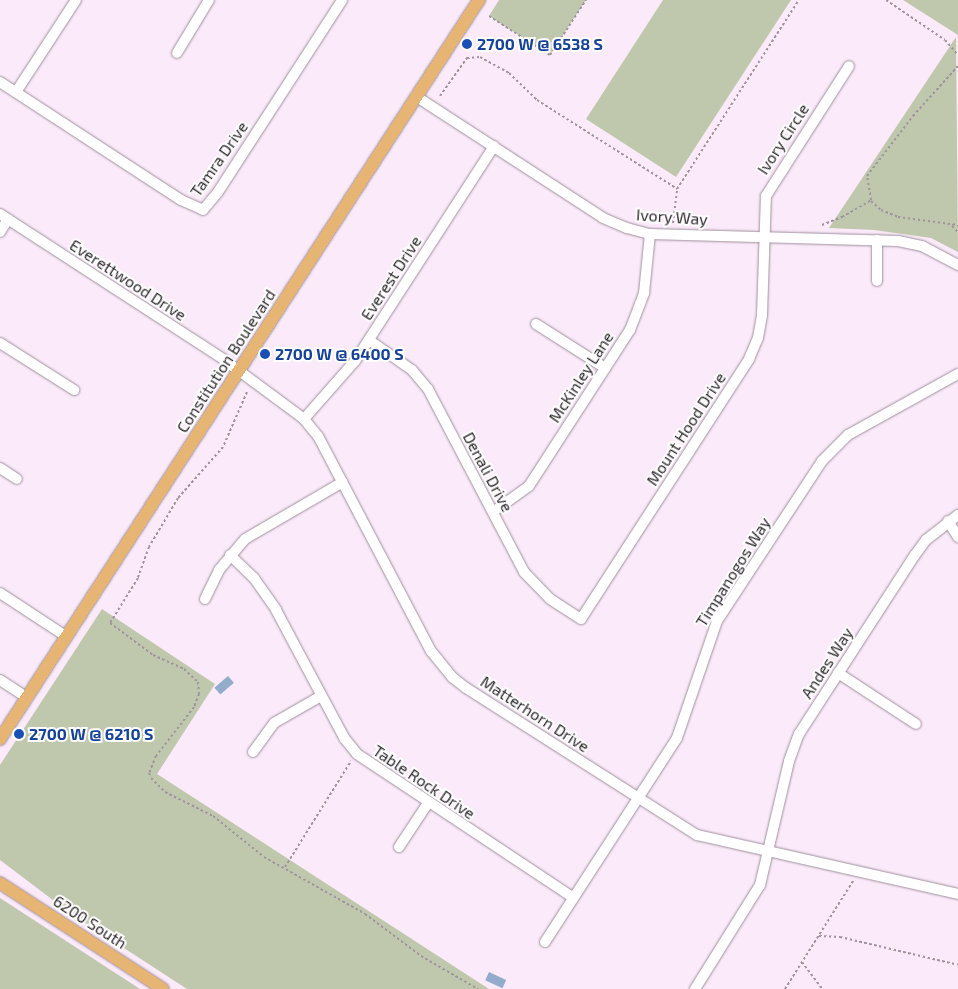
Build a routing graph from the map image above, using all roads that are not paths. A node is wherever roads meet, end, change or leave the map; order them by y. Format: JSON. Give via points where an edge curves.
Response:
{"nodes":[{"id":1,"x":76,"y":0,"type":"edge"},
{"id":2,"x":209,"y":0,"type":"edge"},
{"id":3,"x":342,"y":0,"type":"edge"},
{"id":4,"x":479,"y":0,"type":"edge"},
{"id":5,"x":177,"y":54,"type":"dead end"},
{"id":6,"x":849,"y":66,"type":"dead end"},
{"id":7,"x":0,"y":82,"type":"edge"},
{"id":8,"x":16,"y":92,"type":"junction"},
{"id":9,"x":417,"y":97,"type":"junction"},
{"id":10,"x":494,"y":146,"type":"junction"},
{"id":11,"x":4,"y":217,"type":"edge"},
{"id":12,"x":0,"y":232,"type":"edge"},
{"id":13,"x":650,"y":234,"type":"junction"},
{"id":14,"x":765,"y":236,"type":"junction"},
{"id":15,"x":878,"y":240,"type":"junction"},
{"id":16,"x":958,"y":265,"type":"edge"},
{"id":17,"x":877,"y":281,"type":"dead end"},
{"id":18,"x":536,"y":324,"type":"dead end"},
{"id":19,"x":369,"y":340,"type":"junction"},
{"id":20,"x":0,"y":343,"type":"edge"},
{"id":21,"x":604,"y":368,"type":"junction"},
{"id":22,"x":239,"y":371,"type":"junction"},
{"id":23,"x":958,"y":374,"type":"edge"},
{"id":24,"x":74,"y":390,"type":"dead end"},
{"id":25,"x":304,"y":419,"type":"junction"},
{"id":26,"x":0,"y":468,"type":"edge"},
{"id":27,"x":17,"y":479,"type":"dead end"},
{"id":28,"x":343,"y":482,"type":"junction"},
{"id":29,"x":493,"y":512,"type":"junction"},
{"id":30,"x":958,"y":515,"type":"edge"},
{"id":31,"x":948,"y":521,"type":"junction"},
{"id":32,"x":958,"y":537,"type":"edge"},
{"id":33,"x":230,"y":555,"type":"junction"},
{"id":34,"x":0,"y":593,"type":"edge"},
{"id":35,"x":205,"y":599,"type":"dead end"},
{"id":36,"x":580,"y":619,"type":"joint"},
{"id":37,"x":68,"y":637,"type":"junction"},
{"id":38,"x":838,"y":673,"type":"junction"},
{"id":39,"x":0,"y":680,"type":"edge"},
{"id":40,"x":321,"y":696,"type":"junction"},
{"id":41,"x":28,"y":698,"type":"junction"},
{"id":42,"x":916,"y":724,"type":"dead end"},
{"id":43,"x":0,"y":739,"type":"edge"},
{"id":44,"x":253,"y":752,"type":"dead end"},
{"id":45,"x":638,"y":799,"type":"junction"},
{"id":46,"x":428,"y":803,"type":"junction"},
{"id":47,"x":399,"y":847,"type":"dead end"},
{"id":48,"x":769,"y":852,"type":"junction"},
{"id":49,"x":0,"y":883,"type":"edge"},
{"id":50,"x":958,"y":894,"type":"edge"},
{"id":51,"x":574,"y":898,"type":"junction"},
{"id":52,"x":545,"y":942,"type":"dead end"},
{"id":53,"x":163,"y":989,"type":"edge"},
{"id":54,"x":694,"y":989,"type":"edge"}],
"edges":[{"from":1,"to":8,"type":"street"},
{"from":2,"to":5,"type":"street"},
{"from":3,"to":8,"type":"street","name":"Tamra Drive","via":[[218,192],[203,210],[181,200]]},
{"from":4,"to":9,"type":"main road","name":"Constitution Boulevard"},
{"from":6,"to":14,"type":"street","name":"Ivory Circle","via":[[771,185],[765,204]]},
{"from":7,"to":8,"type":"street","name":"Tamra Drive"},
{"from":9,"to":10,"type":"street","name":"Ivory Way"},
{"from":9,"to":22,"type":"main road","name":"Constitution Boulevard"},
{"from":10,"to":13,"type":"street","name":"Ivory Way","via":[[603,218]]},
{"from":10,"to":19,"type":"street","name":"Everest Drive"},
{"from":11,"to":12,"type":"street"},
{"from":11,"to":22,"type":"street","name":"Everettwood Drive"},
{"from":13,"to":14,"type":"street","name":"Ivory Way"},
{"from":13,"to":21,"type":"street","name":"McKinley Lane","via":[[638,313]]},
{"from":14,"to":15,"type":"street","name":"Ivory Way"},
{"from":14,"to":36,"type":"street","name":"Mount Hood Drive","via":[[762,315],[758,338],[749,359]]},
{"from":15,"to":16,"type":"street","name":"Ivory Way","via":[[922,246]]},
{"from":15,"to":17,"type":"street"},
{"from":18,"to":21,"type":"street"},
{"from":19,"to":25,"type":"street","name":"Everest Drive","via":[[340,380]]},
{"from":19,"to":29,"type":"street","name":"Denali Drive","via":[[412,370],[428,389]]},
{"from":20,"to":24,"type":"street"},
{"from":21,"to":29,"type":"street","name":"McKinley Lane","via":[[529,486]]},
{"from":22,"to":25,"type":"street","name":"Matterhorn Drive"},
{"from":22,"to":37,"type":"main road","name":"Constitution Boulevard"},
{"from":23,"to":45,"type":"street","name":"Timpanogos Way","via":[[848,435],[822,461],[717,621],[677,738]]},
{"from":25,"to":28,"type":"street","name":"Matterhorn Drive","via":[[318,436]]},
{"from":26,"to":27,"type":"street"},
{"from":28,"to":33,"type":"street","via":[[258,529]]},
{"from":28,"to":45,"type":"street","name":"Matterhorn Drive","via":[[412,617],[443,667],[466,688]]},
{"from":29,"to":36,"type":"street","name":"Denali Drive","via":[[536,587]]},
{"from":30,"to":31,"type":"street","name":"Andes Way"},
{"from":31,"to":32,"type":"street"},
{"from":31,"to":38,"type":"street","name":"Andes Way","via":[[926,540],[915,555]]},
{"from":33,"to":35,"type":"street"},
{"from":33,"to":40,"type":"street","name":"Table Rock Drive","via":[[254,578],[272,603]]},
{"from":34,"to":37,"type":"street"},
{"from":37,"to":41,"type":"main road","name":"Constitution Boulevard"},
{"from":38,"to":42,"type":"street"},
{"from":38,"to":48,"type":"street","name":"Andes Way","via":[[793,747]]},
{"from":39,"to":41,"type":"street"},
{"from":40,"to":44,"type":"street","via":[[274,723]]},
{"from":40,"to":46,"type":"street","name":"Table Rock Drive","via":[[356,754]]},
{"from":41,"to":43,"type":"main road","name":"Constitution Boulevard"},
{"from":45,"to":48,"type":"street","name":"Matterhorn Drive","via":[[697,835]]},
{"from":45,"to":51,"type":"street","name":"Timpanogos Way"},
{"from":46,"to":47,"type":"street"},
{"from":46,"to":51,"type":"street","name":"Table Rock Drive"},
{"from":48,"to":50,"type":"street","name":"Matterhorn Drive"},
{"from":48,"to":54,"type":"street","name":"Andes Way","via":[[754,896]]},
{"from":49,"to":53,"type":"main road","name":"6200 South"},
{"from":51,"to":52,"type":"street","name":"Timpanogos Way"}]}
